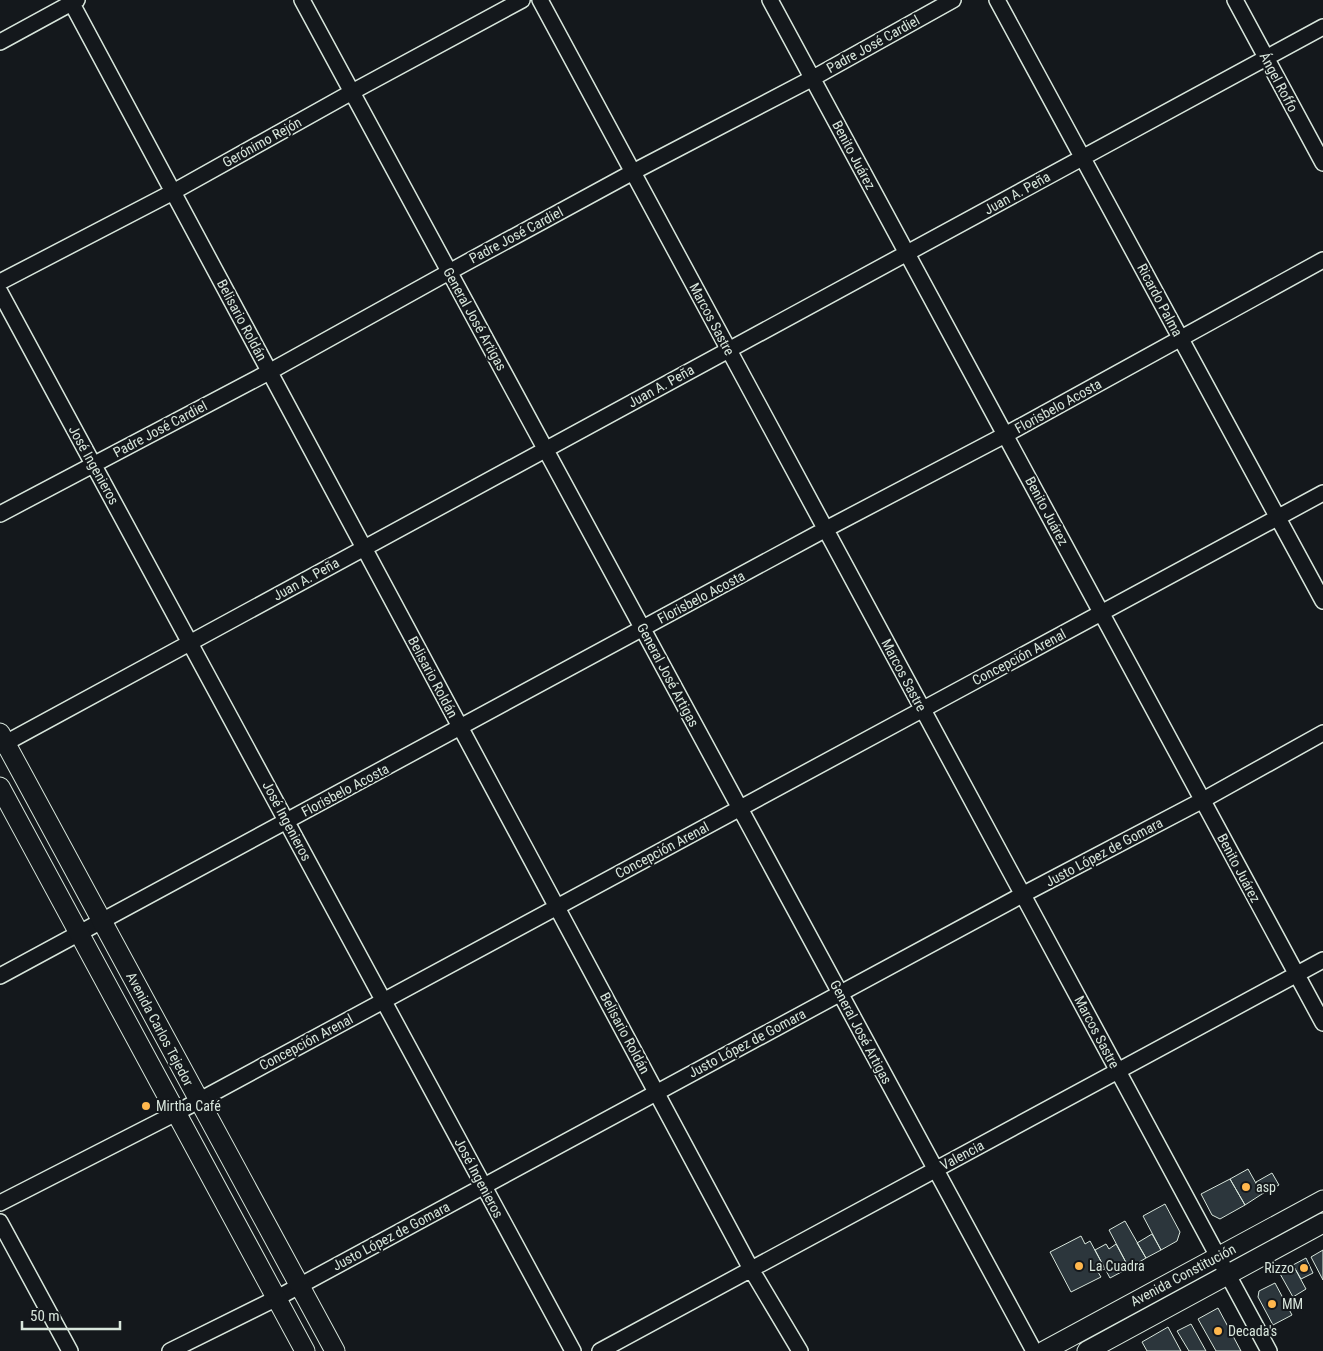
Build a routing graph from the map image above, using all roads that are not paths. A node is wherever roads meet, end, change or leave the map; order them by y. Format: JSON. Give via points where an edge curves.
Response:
{"nodes":[{"id":1,"x":302,"y":0,"type":"edge"},
{"id":2,"x":522,"y":0,"type":"edge"},
{"id":3,"x":540,"y":0,"type":"edge"},
{"id":4,"x":770,"y":0,"type":"edge"},
{"id":5,"x":953,"y":0,"type":"edge"},
{"id":6,"x":997,"y":0,"type":"edge"},
{"id":7,"x":1235,"y":0,"type":"edge"},
{"id":8,"x":73,"y":1,"type":"edge"},
{"id":9,"x":1323,"y":27,"type":"edge"},
{"id":10,"x":0,"y":42,"type":"edge"},
{"id":11,"x":1266,"y":58,"type":"junction"},
{"id":12,"x":812,"y":78,"type":"junction"},
{"id":13,"x":352,"y":92,"type":"junction"},
{"id":14,"x":1083,"y":157,"type":"junction"},
{"id":15,"x":1323,"y":163,"type":"edge"},
{"id":16,"x":633,"y":172,"type":"junction"},
{"id":17,"x":173,"y":192,"type":"junction"},
{"id":18,"x":907,"y":253,"type":"junction"},
{"id":19,"x":1323,"y":260,"type":"edge"},
{"id":20,"x":449,"y":272,"type":"junction"},
{"id":21,"x":0,"y":282,"type":"edge"},
{"id":22,"x":0,"y":292,"type":"edge"},
{"id":23,"x":1180,"y":338,"type":"junction"},
{"id":24,"x":729,"y":349,"type":"junction"},
{"id":25,"x":269,"y":372,"type":"junction"},
{"id":26,"x":1006,"y":435,"type":"junction"},
{"id":27,"x":546,"y":449,"type":"junction"},
{"id":28,"x":93,"y":464,"type":"junction"},
{"id":29,"x":1323,"y":493,"type":"edge"},
{"id":30,"x":0,"y":514,"type":"edge"},
{"id":31,"x":1278,"y":518,"type":"junction"},
{"id":32,"x":826,"y":530,"type":"junction"},
{"id":33,"x":364,"y":548,"type":"junction"},
{"id":34,"x":1323,"y":601,"type":"edge"},
{"id":35,"x":1102,"y":613,"type":"junction"},
{"id":36,"x":642,"y":629,"type":"junction"},
{"id":37,"x":190,"y":642,"type":"junction"},
{"id":38,"x":923,"y":709,"type":"junction"},
{"id":39,"x":460,"y":727,"type":"junction"},
{"id":40,"x":1323,"y":733,"type":"edge"},
{"id":41,"x":2,"y":741,"type":"edge"},
{"id":42,"x":0,"y":787,"type":"edge"},
{"id":43,"x":1203,"y":800,"type":"junction"},
{"id":44,"x":740,"y":808,"type":"junction"},
{"id":45,"x":286,"y":821,"type":"junction"},
{"id":46,"x":1022,"y":895,"type":"junction"},
{"id":47,"x":557,"y":907,"type":"junction"},
{"id":48,"x":102,"y":921,"type":"junction"},
{"id":49,"x":80,"y":933,"type":"junction"},
{"id":50,"x":1323,"y":960,"type":"edge"},
{"id":51,"x":1297,"y":974,"type":"junction"},
{"id":52,"x":0,"y":976,"type":"edge"},
{"id":53,"x":840,"y":993,"type":"junction"},
{"id":54,"x":383,"y":1000,"type":"junction"},
{"id":55,"x":1323,"y":1023,"type":"edge"},
{"id":56,"x":1118,"y":1071,"type":"junction"},
{"id":57,"x":656,"y":1092,"type":"junction"},
{"id":58,"x":199,"y":1100,"type":"junction"},
{"id":59,"x":176,"y":1113,"type":"junction"},
{"id":60,"x":936,"y":1170,"type":"junction"},
{"id":61,"x":483,"y":1186,"type":"junction"},
{"id":62,"x":1323,"y":1200,"type":"edge"},
{"id":63,"x":0,"y":1203,"type":"edge"},
{"id":64,"x":0,"y":1222,"type":"edge"},
{"id":65,"x":1323,"y":1223,"type":"edge"},
{"id":66,"x":1218,"y":1257,"type":"junction"},
{"id":67,"x":751,"y":1269,"type":"junction"},
{"id":68,"x":1228,"y":1275,"type":"junction"},
{"id":69,"x":299,"y":1285,"type":"junction"},
{"id":70,"x":277,"y":1298,"type":"junction"},
{"id":71,"x":70,"y":1351,"type":"edge"},
{"id":72,"x":170,"y":1351,"type":"edge"},
{"id":73,"x":306,"y":1351,"type":"edge"},
{"id":74,"x":335,"y":1351,"type":"edge"},
{"id":75,"x":573,"y":1351,"type":"edge"},
{"id":76,"x":600,"y":1351,"type":"edge"},
{"id":77,"x":800,"y":1351,"type":"edge"},
{"id":78,"x":1034,"y":1351,"type":"edge"},
{"id":79,"x":1044,"y":1351,"type":"edge"},
{"id":80,"x":1087,"y":1351,"type":"edge"},
{"id":81,"x":1269,"y":1351,"type":"edge"}],
"edges":[{"from":1,"to":13,"type":"street","name":"General José Artigas"},
{"from":2,"to":13,"type":"street","name":"Gerónimo Rejón"},
{"from":3,"to":16,"type":"street","name":"Marcos Sastre"},
{"from":4,"to":12,"type":"street","name":"Benito Juárez"},
{"from":5,"to":12,"type":"street","name":"Padre José Cardiel"},
{"from":6,"to":14,"type":"street","name":"Ricardo Palma"},
{"from":7,"to":11,"type":"street","name":"Ángel Roffo"},
{"from":8,"to":10,"type":"street"},
{"from":8,"to":17,"type":"street","name":"Belisario Roldán"},
{"from":9,"to":11,"type":"street","name":"Juan A. Peña"},
{"from":11,"to":14,"type":"street","name":"Juan A. Peña"},
{"from":11,"to":15,"type":"street","name":"Ángel Roffo"},
{"from":12,"to":16,"type":"street","name":"Padre José Cardiel"},
{"from":12,"to":18,"type":"street","name":"Benito Juárez"},
{"from":13,"to":17,"type":"street","name":"Gerónimo Rejón"},
{"from":13,"to":20,"type":"street","name":"General José Artigas"},
{"from":14,"to":18,"type":"street","name":"Juan A. Peña"},
{"from":14,"to":23,"type":"street","name":"Ricardo Palma"},
{"from":16,"to":20,"type":"street","name":"Padre José Cardiel"},
{"from":16,"to":24,"type":"street","name":"Marcos Sastre"},
{"from":17,"to":21,"type":"street","name":"Gerónimo Rejón"},
{"from":17,"to":25,"type":"street","name":"Belisario Roldán"},
{"from":18,"to":24,"type":"street","name":"Juan A. Peña"},
{"from":18,"to":26,"type":"street","name":"Benito Juárez"},
{"from":19,"to":23,"type":"street","name":"Florisbelo Acosta"},
{"from":20,"to":25,"type":"street","name":"Padre José Cardiel"},
{"from":20,"to":27,"type":"street","name":"General José Artigas"},
{"from":22,"to":28,"type":"street","name":"José Ingenieros"},
{"from":23,"to":26,"type":"street","name":"Florisbelo Acosta"},
{"from":23,"to":31,"type":"street","name":"Ricardo Palma"},
{"from":24,"to":27,"type":"street","name":"Juan A. Peña"},
{"from":24,"to":32,"type":"street","name":"Marcos Sastre"},
{"from":25,"to":28,"type":"street","name":"Padre José Cardiel"},
{"from":25,"to":33,"type":"street","name":"Belisario Roldán"},
{"from":26,"to":32,"type":"street","name":"Florisbelo Acosta"},
{"from":26,"to":35,"type":"street","name":"Benito Juárez"},
{"from":27,"to":33,"type":"street","name":"Juan A. Peña"},
{"from":27,"to":36,"type":"street","name":"General José Artigas"},
{"from":28,"to":30,"type":"street","name":"Padre José Cardiel"},
{"from":28,"to":37,"type":"street","name":"José Ingenieros"},
{"from":29,"to":31,"type":"street","name":"Concepción Arenal"},
{"from":31,"to":34,"type":"street","name":"Ricardo Palma"},
{"from":31,"to":35,"type":"street","name":"Concepción Arenal"},
{"from":32,"to":36,"type":"street","name":"Florisbelo Acosta"},
{"from":32,"to":38,"type":"street","name":"Marcos Sastre"},
{"from":33,"to":37,"type":"street","name":"Juan A. Peña"},
{"from":33,"to":39,"type":"street","name":"Belisario Roldán"},
{"from":35,"to":38,"type":"street","name":"Concepción Arenal"},
{"from":35,"to":43,"type":"street","name":"Benito Juárez"},
{"from":36,"to":39,"type":"street","name":"Florisbelo Acosta"},
{"from":36,"to":44,"type":"street","name":"General José Artigas"},
{"from":37,"to":41,"type":"street","name":"Juan A. Peña"},
{"from":37,"to":45,"type":"street","name":"José Ingenieros"},
{"from":38,"to":44,"type":"street","name":"Concepción Arenal"},
{"from":38,"to":46,"type":"street","name":"Marcos Sastre"},
{"from":39,"to":45,"type":"street","name":"Florisbelo Acosta"},
{"from":39,"to":47,"type":"street","name":"Belisario Roldán"},
{"from":40,"to":43,"type":"street","name":"Justo López de Gomara"},
{"from":41,"to":48,"type":"main road","name":"Avenida Carlos Tejedor"},
{"from":42,"to":49,"type":"main road","name":"Avenida Carlos Tejedor"},
{"from":43,"to":46,"type":"street","name":"Justo López de Gomara"},
{"from":43,"to":51,"type":"street","name":"Benito Juárez"},
{"from":44,"to":47,"type":"street","name":"Concepción Arenal"},
{"from":44,"to":53,"type":"street","name":"General José Artigas"},
{"from":45,"to":48,"type":"street","name":"Florisbelo Acosta"},
{"from":45,"to":54,"type":"street","name":"José Ingenieros"},
{"from":46,"to":53,"type":"street","name":"Justo López de Gomara"},
{"from":46,"to":56,"type":"street","name":"Marcos Sastre"},
{"from":47,"to":54,"type":"street","name":"Concepción Arenal"},
{"from":47,"to":57,"type":"street","name":"Belisario Roldán"},
{"from":48,"to":49,"type":"street","name":"Florisbelo Acosta"},
{"from":48,"to":58,"type":"main road","name":"Avenida Carlos Tejedor"},
{"from":49,"to":52,"type":"street","name":"Florisbelo Acosta"},
{"from":49,"to":59,"type":"main road","name":"Avenida Carlos Tejedor"},
{"from":50,"to":51,"type":"street","name":"Valencia"},
{"from":51,"to":55,"type":"street","name":"Benito Juárez"},
{"from":51,"to":56,"type":"street","name":"Valencia"},
{"from":53,"to":57,"type":"street","name":"Justo López de Gomara"},
{"from":53,"to":60,"type":"street","name":"General José Artigas"},
{"from":54,"to":58,"type":"street","name":"Concepción Arenal"},
{"from":54,"to":61,"type":"street","name":"José Ingenieros"},
{"from":56,"to":60,"type":"street","name":"Valencia"},
{"from":56,"to":66,"type":"street","name":"Marcos Sastre"},
{"from":57,"to":61,"type":"street","name":"Justo López de Gomara"},
{"from":57,"to":67,"type":"street","name":"Belisario Roldán"},
{"from":58,"to":59,"type":"street","name":"Concepción Arenal"},
{"from":58,"to":69,"type":"main road","name":"Avenida Carlos Tejedor"},
{"from":59,"to":63,"type":"street","name":"Concepción Arenal"},
{"from":59,"to":70,"type":"main road","name":"Avenida Carlos Tejedor"},
{"from":60,"to":67,"type":"street","name":"Valencia"},
{"from":60,"to":78,"type":"street","name":"General José Artigas"},
{"from":61,"to":69,"type":"street","name":"Justo López de Gomara"},
{"from":61,"to":75,"type":"street","name":"José Ingenieros"},
{"from":62,"to":66,"type":"main road","name":"Avenida Constitución"},
{"from":64,"to":71,"type":"street"},
{"from":65,"to":68,"type":"main road","name":"Avenida Constitución"},
{"from":66,"to":68,"type":"street","name":"Marcos Sastre"},
{"from":66,"to":79,"type":"main road","name":"Avenida Constitución"},
{"from":67,"to":76,"type":"street","name":"Valencia"},
{"from":67,"to":77,"type":"street","name":"Belisario Roldán"},
{"from":68,"to":80,"type":"main road","name":"Avenida Constitución"},
{"from":68,"to":81,"type":"street","name":"Marcos Sastre"},
{"from":69,"to":70,"type":"street","name":"Justo López de Gomara"},
{"from":69,"to":74,"type":"main road","name":"Avenida Carlos Tejedor"},
{"from":70,"to":72,"type":"street","name":"Justo López de Gomara"},
{"from":70,"to":73,"type":"main road","name":"Avenida Carlos Tejedor"}]}
